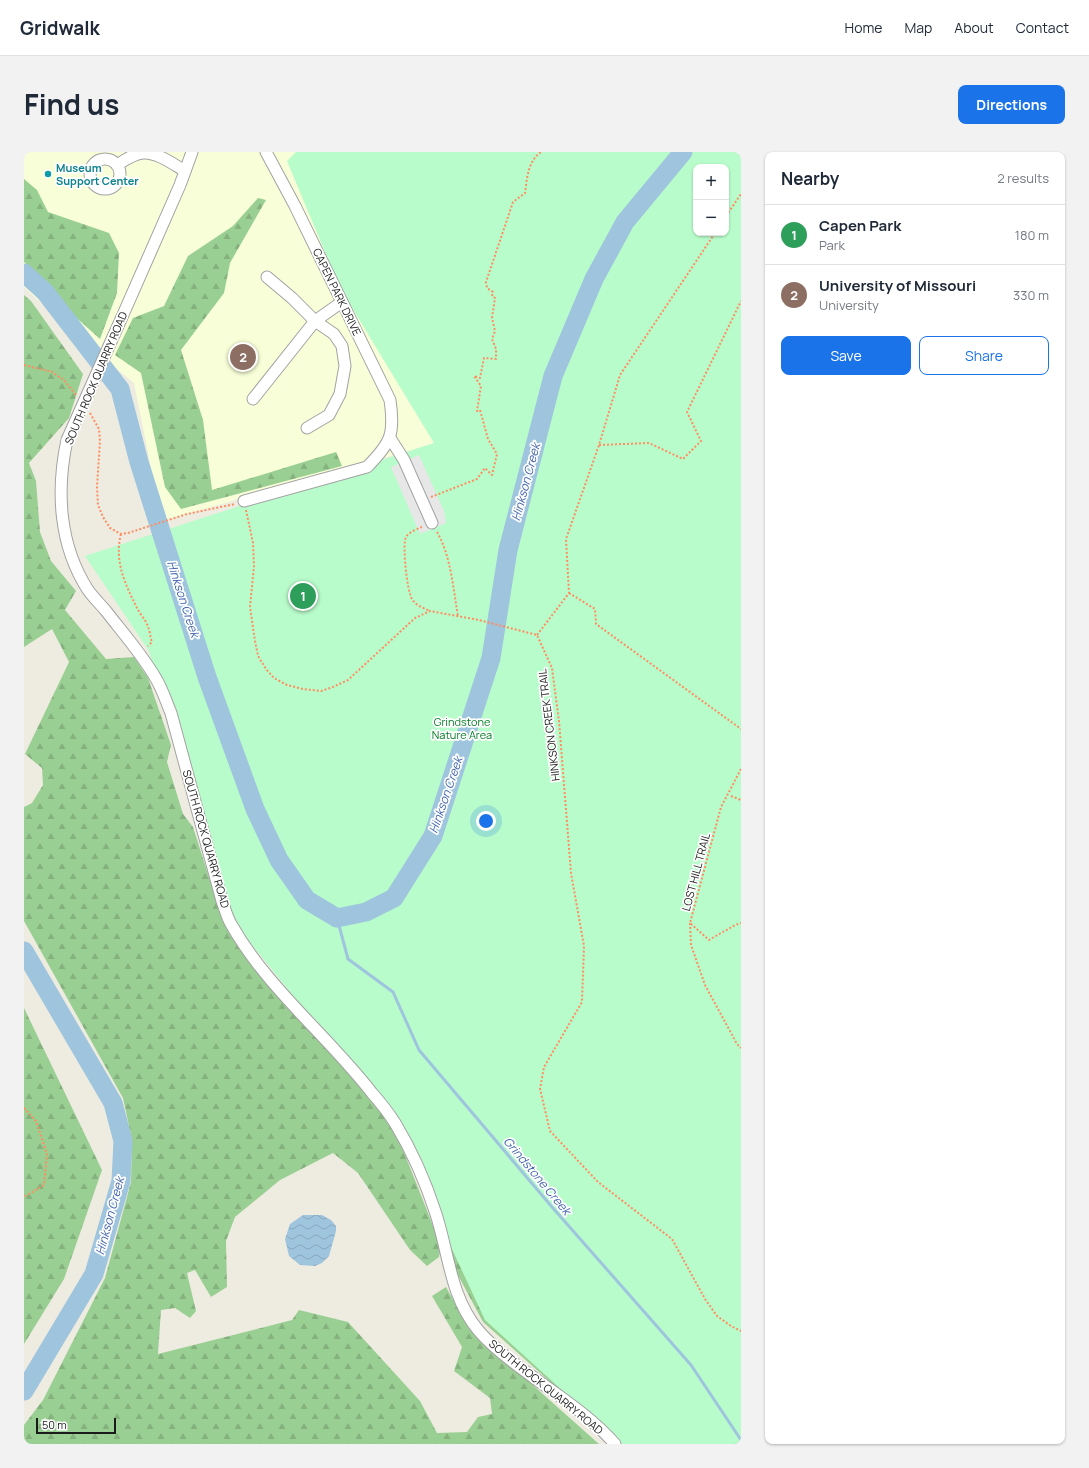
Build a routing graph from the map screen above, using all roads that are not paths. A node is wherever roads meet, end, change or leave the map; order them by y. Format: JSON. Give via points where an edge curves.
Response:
{"nodes":[{"id":1,"x":192,"y":152,"type":"edge"},
{"id":2,"x":266,"y":152,"type":"edge"},
{"id":3,"x":152,"y":153,"type":"edge"},
{"id":4,"x":117,"y":165,"type":"dead end"},
{"id":5,"x":185,"y":171,"type":"junction"},
{"id":6,"x":267,"y":277,"type":"dead end"},
{"id":7,"x":342,"y":302,"type":"junction"},
{"id":8,"x":315,"y":321,"type":"junction"},
{"id":9,"x":253,"y":399,"type":"dead end"},
{"id":10,"x":307,"y":428,"type":"dead end"},
{"id":11,"x":390,"y":438,"type":"junction"},
{"id":12,"x":244,"y":502,"type":"road end"},
{"id":13,"x":432,"y":523,"type":"road end"},
{"id":14,"x":615,"y":1444,"type":"edge"}],
"edges":[{"from":1,"to":5,"type":"street","name":"SOUTH ROCK QUARRY ROAD"},
{"from":2,"to":7,"type":"street","name":"CAPEN PARK DRIVE"},
{"from":3,"to":4,"type":"street","via":[[142,152]]},
{"from":3,"to":5,"type":"street"},
{"from":5,"to":14,"type":"street","name":"SOUTH ROCK QUARRY ROAD","bridge":true,"via":[[67,440],[61,497],[68,543],[88,590],[140,654],[156,678],[171,713],[230,923],[270,979],[363,1081],[394,1122],[418,1166],[436,1215],[455,1289],[465,1311],[477,1330],[494,1347],[580,1412]]},
{"from":6,"to":8,"type":"street"},
{"from":7,"to":8,"type":"street"},
{"from":7,"to":11,"type":"street","name":"CAPEN PARK DRIVE","via":[[390,400]]},
{"from":8,"to":9,"type":"street"},
{"from":8,"to":10,"type":"street","via":[[334,334],[342,346],[345,366],[340,394],[328,415]]},
{"from":11,"to":12,"type":"street","via":[[380,454],[367,467]]},
{"from":11,"to":13,"type":"street","via":[[404,460]]}]}
